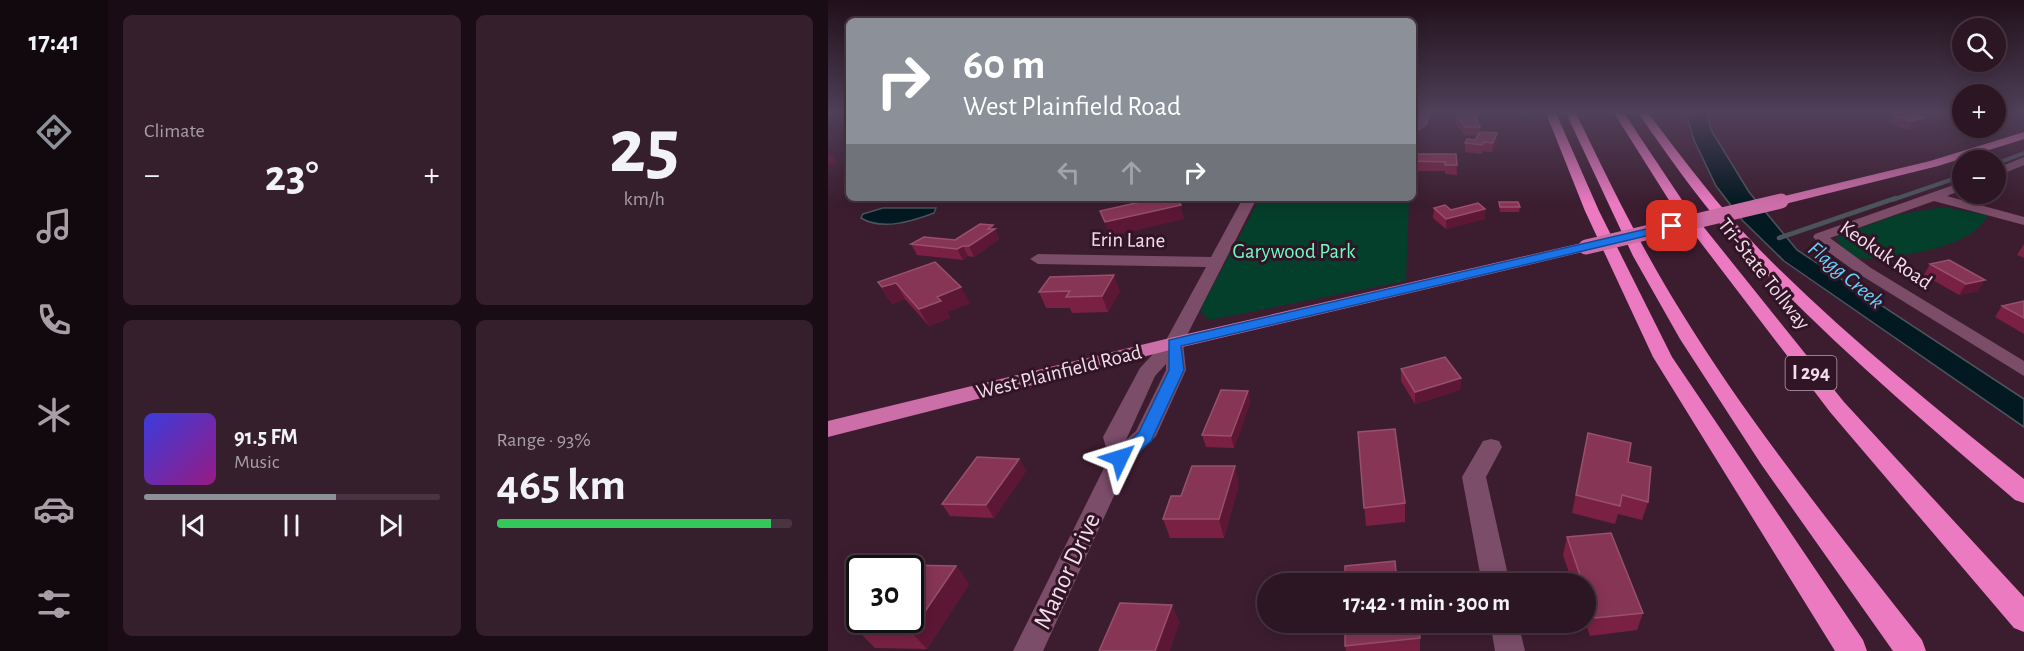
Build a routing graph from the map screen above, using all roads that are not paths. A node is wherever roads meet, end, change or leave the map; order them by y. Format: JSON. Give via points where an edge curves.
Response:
{"nodes":[{"id":1,"x":1564,"y":143,"type":"edge"},
{"id":2,"x":1586,"y":143,"type":"edge"},
{"id":3,"x":1639,"y":143,"type":"edge"},
{"id":4,"x":1666,"y":143,"type":"edge"},
{"id":5,"x":1678,"y":143,"type":"edge"},
{"id":6,"x":1997,"y":143,"type":"edge"},
{"id":7,"x":2024,"y":161,"type":"edge"},
{"id":8,"x":2006,"y":168,"type":"edge"},
{"id":9,"x":1952,"y":190,"type":"edge"},
{"id":10,"x":1703,"y":194,"type":"junction"},
{"id":11,"x":1935,"y":197,"type":"junction"},
{"id":12,"x":1248,"y":201,"type":"edge"},
{"id":13,"x":2021,"y":220,"type":"edge"},
{"id":14,"x":1038,"y":259,"type":"dead end"},
{"id":15,"x":1217,"y":262,"type":"junction"},
{"id":16,"x":1174,"y":344,"type":"junction"},
{"id":17,"x":2024,"y":370,"type":"edge"},
{"id":18,"x":828,"y":429,"type":"edge"},
{"id":19,"x":1491,"y":447,"type":"dead end"},
{"id":20,"x":2024,"y":494,"type":"edge"},
{"id":21,"x":1494,"y":573,"type":"edge"},
{"id":22,"x":2024,"y":618,"type":"edge"},
{"id":23,"x":1506,"y":633,"type":"edge"},
{"id":24,"x":1028,"y":651,"type":"edge"},
{"id":25,"x":1510,"y":651,"type":"edge"},
{"id":26,"x":1852,"y":651,"type":"edge"},
{"id":27,"x":1911,"y":651,"type":"edge"}],
"edges":[{"from":1,"to":26,"type":"highway","via":[[1663,357]]},
{"from":2,"to":27,"type":"highway","via":[[1640,253],[1688,338],[1799,501]]},
{"from":3,"to":22,"type":"highway","name":"Tri-State Tollway","number":"I 294","via":[[1677,201],[1837,406]]},
{"from":4,"to":10,"type":"highway"},
{"from":5,"to":10,"type":"highway","via":[[1704,180]]},
{"from":6,"to":16,"type":"main road","name":"West Plainfield Road","bridge":true,"via":[[1781,201]]},
{"from":7,"to":8,"type":"street"},
{"from":9,"to":11,"type":"street","name":"Keokuk Road"},
{"from":10,"to":20,"type":"highway","via":[[1755,253],[1828,324]]},
{"from":11,"to":13,"type":"street"},
{"from":11,"to":17,"type":"street","name":"Keokuk Road","via":[[1821,237],[1865,271]]},
{"from":12,"to":15,"type":"street"},
{"from":14,"to":15,"type":"street","name":"Erin Lane"},
{"from":15,"to":16,"type":"street"},
{"from":16,"to":18,"type":"main road","name":"West Plainfield Road"},
{"from":16,"to":24,"type":"street","name":"Manor Drive","via":[[1176,370],[1155,416],[1145,436],[1120,458]]},
{"from":19,"to":21,"type":"street","via":[[1474,477]]},
{"from":23,"to":25,"type":"street"}]}
